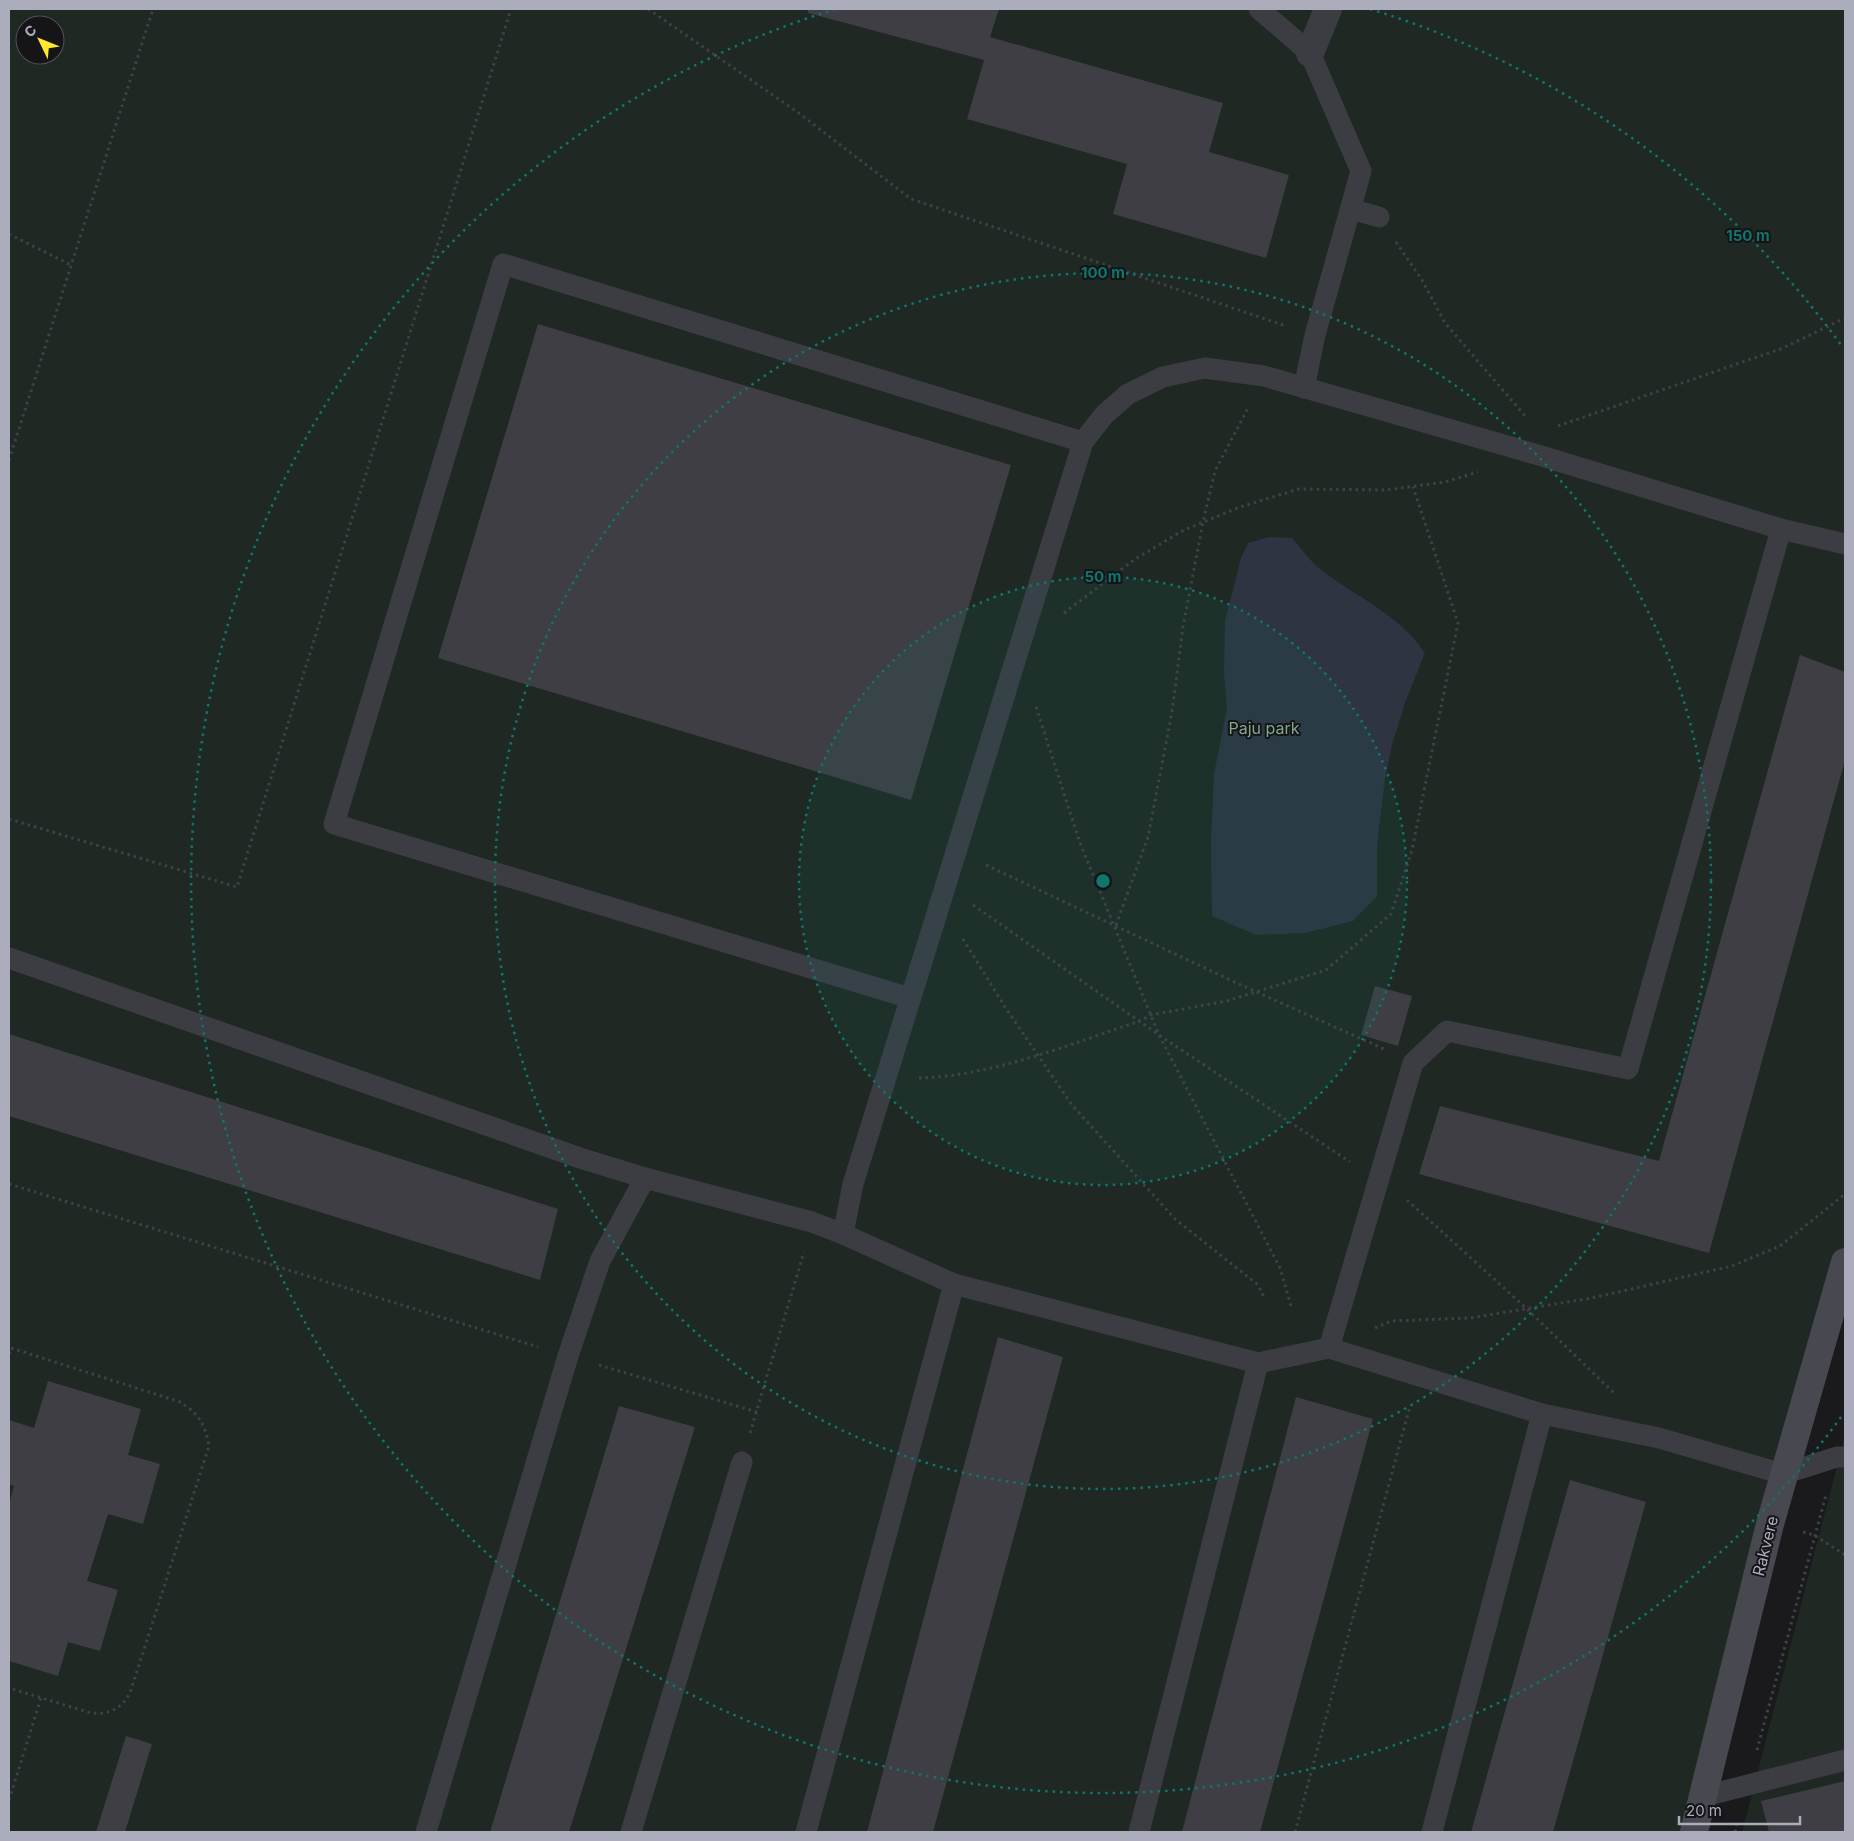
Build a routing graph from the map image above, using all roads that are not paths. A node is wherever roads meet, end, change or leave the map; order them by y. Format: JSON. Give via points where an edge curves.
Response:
{"nodes":[{"id":1,"x":1259,"y":9,"type":"edge"},
{"id":2,"x":1328,"y":9,"type":"edge"},
{"id":3,"x":1310,"y":53,"type":"junction"},
{"id":4,"x":1351,"y":209,"type":"junction"},
{"id":5,"x":1379,"y":217,"type":"road end"},
{"id":6,"x":1304,"y":388,"type":"junction"},
{"id":7,"x":1083,"y":442,"type":"junction"},
{"id":8,"x":1781,"y":528,"type":"junction"},
{"id":9,"x":1845,"y":544,"type":"edge"},
{"id":10,"x":9,"y":958,"type":"edge"},
{"id":11,"x":910,"y":998,"type":"junction"},
{"id":12,"x":646,"y":1178,"type":"junction"},
{"id":13,"x":843,"y":1234,"type":"junction"},
{"id":14,"x":1845,"y":1262,"type":"edge"},
{"id":15,"x":954,"y":1284,"type":"junction"},
{"id":16,"x":1329,"y":1348,"type":"junction"},
{"id":17,"x":1258,"y":1363,"type":"junction"},
{"id":18,"x":1542,"y":1414,"type":"junction"},
{"id":19,"x":1841,"y":1457,"type":"edge"},
{"id":20,"x":742,"y":1462,"type":"road end"},
{"id":21,"x":1783,"y":1474,"type":"junction"},
{"id":22,"x":1845,"y":1760,"type":"edge"},
{"id":23,"x":1705,"y":1796,"type":"junction"},
{"id":24,"x":426,"y":1832,"type":"edge"},
{"id":25,"x":631,"y":1832,"type":"edge"},
{"id":26,"x":806,"y":1832,"type":"edge"},
{"id":27,"x":1139,"y":1832,"type":"edge"},
{"id":28,"x":1432,"y":1832,"type":"edge"},
{"id":29,"x":1694,"y":1832,"type":"edge"}],
"edges":[{"from":1,"to":3,"type":"lane"},
{"from":2,"to":3,"type":"street"},
{"from":3,"to":4,"type":"lane","via":[[1361,171]]},
{"from":4,"to":5,"type":"lane"},
{"from":4,"to":6,"type":"lane","via":[[1315,335]]},
{"from":6,"to":7,"type":"lane","via":[[1264,376],[1205,368],[1163,377],[1128,394],[1104,414]]},
{"from":6,"to":8,"type":"lane"},
{"from":7,"to":11,"type":"lane"},
{"from":7,"to":11,"type":"lane","via":[[503,264],[334,824]]},
{"from":8,"to":9,"type":"lane"},
{"from":8,"to":16,"type":"lane","via":[[1628,1069],[1447,1031],[1413,1062]]},
{"from":10,"to":12,"type":"lane","via":[[580,1158]]},
{"from":11,"to":13,"type":"lane","via":[[853,1184]]},
{"from":12,"to":13,"type":"lane","via":[[812,1222]]},
{"from":12,"to":24,"type":"lane","via":[[600,1261],[568,1356]]},
{"from":13,"to":15,"type":"lane"},
{"from":14,"to":21,"type":"street","name":"Rakvere"},
{"from":15,"to":17,"type":"lane"},
{"from":15,"to":26,"type":"lane"},
{"from":16,"to":17,"type":"lane"},
{"from":16,"to":18,"type":"lane"},
{"from":17,"to":27,"type":"lane"},
{"from":18,"to":21,"type":"lane","via":[[1659,1438]]},
{"from":18,"to":28,"type":"lane"},
{"from":19,"to":21,"type":"lane"},
{"from":20,"to":25,"type":"lane"},
{"from":21,"to":23,"type":"street","name":"Rakvere"},
{"from":22,"to":23,"type":"lane"},
{"from":23,"to":29,"type":"street","name":"Rakvere"}]}
